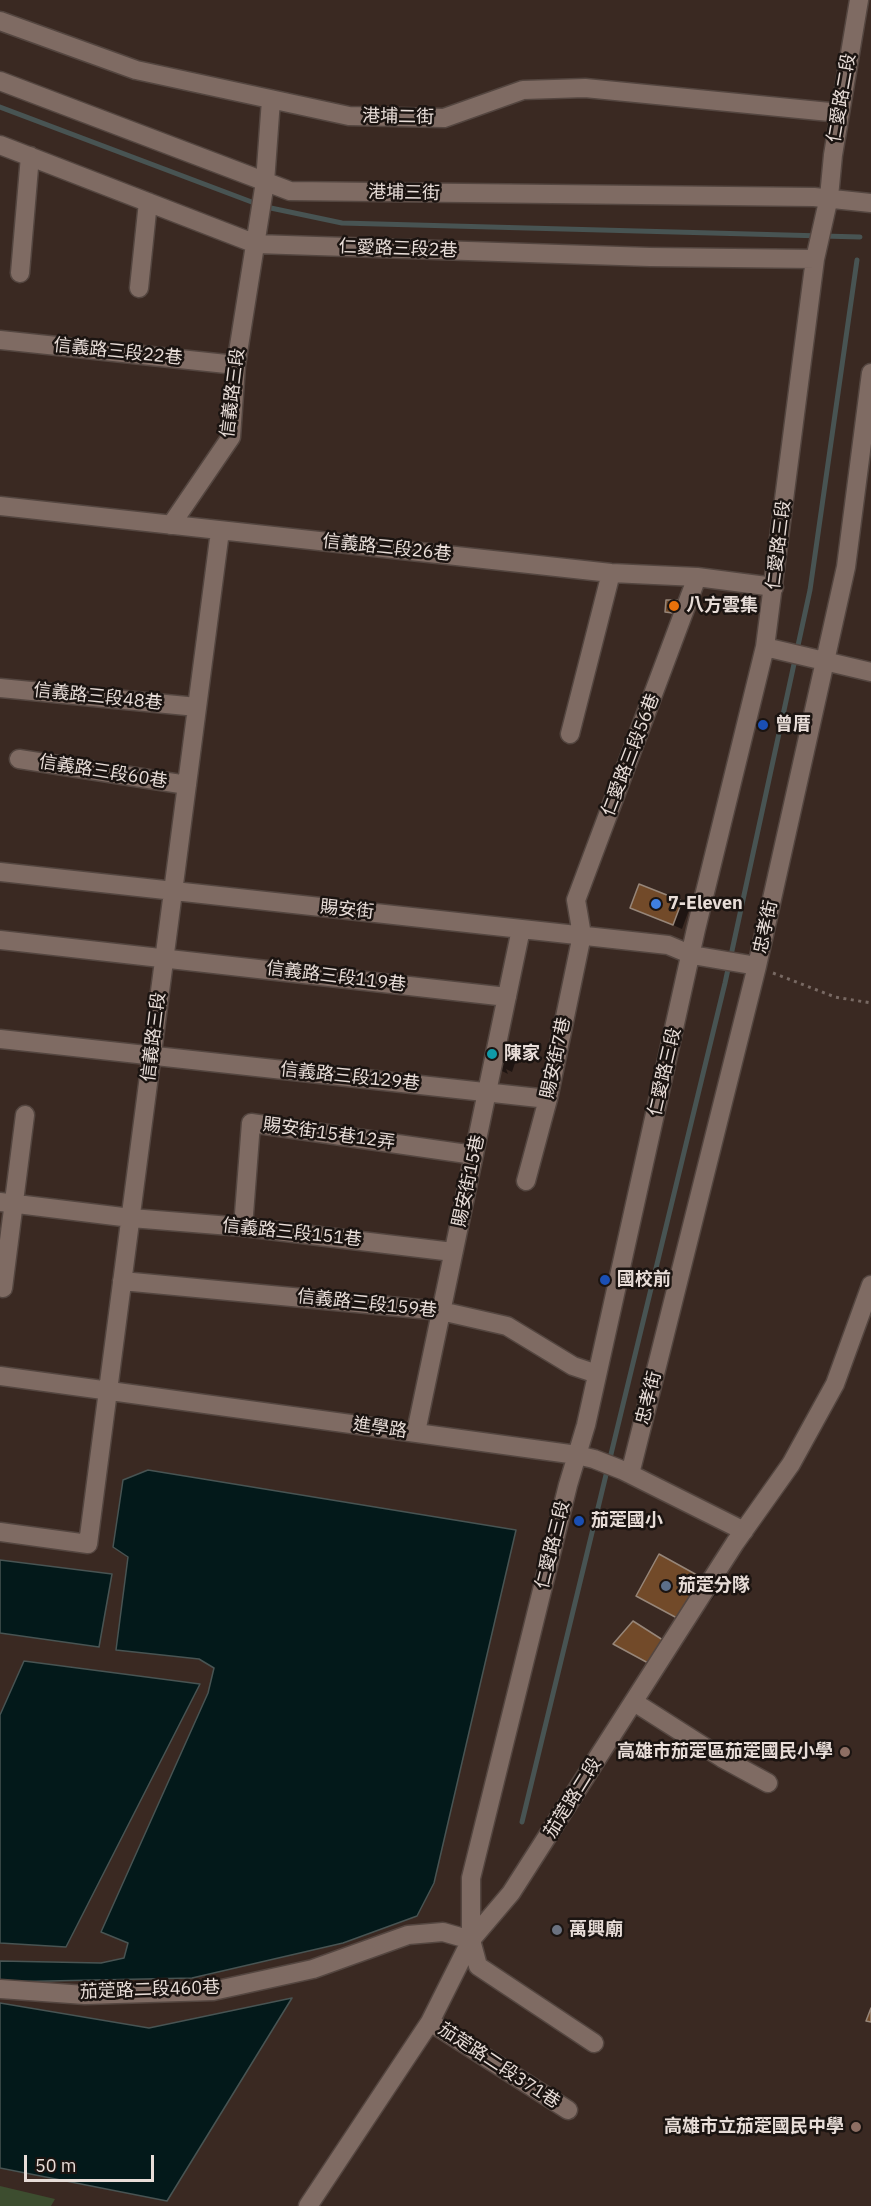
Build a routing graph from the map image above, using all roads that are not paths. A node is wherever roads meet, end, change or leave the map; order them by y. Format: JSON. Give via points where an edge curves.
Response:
{"nodes":[{"id":1,"x":860,"y":0,"type":"edge"},
{"id":2,"x":0,"y":21,"type":"edge"},
{"id":3,"x":0,"y":81,"type":"edge"},
{"id":4,"x":271,"y":100,"type":"junction"},
{"id":5,"x":840,"y":113,"type":"junction"},
{"id":6,"x":0,"y":145,"type":"edge"},
{"id":7,"x":30,"y":156,"type":"junction"},
{"id":8,"x":265,"y":182,"type":"junction"},
{"id":9,"x":829,"y":197,"type":"junction"},
{"id":10,"x":148,"y":202,"type":"junction"},
{"id":11,"x":871,"y":202,"type":"edge"},
{"id":12,"x":256,"y":244,"type":"junction"},
{"id":13,"x":815,"y":259,"type":"junction"},
{"id":14,"x":20,"y":273,"type":"dead end"},
{"id":15,"x":139,"y":288,"type":"dead end"},
{"id":16,"x":0,"y":340,"type":"edge"},
{"id":17,"x":236,"y":365,"type":"junction"},
{"id":18,"x":871,"y":373,"type":"edge"},
{"id":19,"x":0,"y":506,"type":"edge"},
{"id":20,"x":171,"y":525,"type":"junction"},
{"id":21,"x":220,"y":531,"type":"junction"},
{"id":22,"x":611,"y":573,"type":"junction"},
{"id":23,"x":697,"y":578,"type":"junction"},
{"id":24,"x":774,"y":587,"type":"junction"},
{"id":25,"x":774,"y":649,"type":"junction"},
{"id":26,"x":820,"y":659,"type":"junction"},
{"id":27,"x":871,"y":672,"type":"edge"},
{"id":28,"x":0,"y":688,"type":"edge"},
{"id":29,"x":197,"y":707,"type":"junction"},
{"id":30,"x":570,"y":735,"type":"dead end"},
{"id":31,"x":19,"y":759,"type":"dead end"},
{"id":32,"x":186,"y":785,"type":"junction"},
{"id":33,"x":0,"y":872,"type":"edge"},
{"id":34,"x":173,"y":892,"type":"junction"},
{"id":35,"x":521,"y":929,"type":"junction"},
{"id":36,"x":582,"y":934,"type":"junction"},
{"id":37,"x":0,"y":940,"type":"edge"},
{"id":38,"x":692,"y":955,"type":"junction"},
{"id":39,"x":164,"y":957,"type":"junction"},
{"id":40,"x":751,"y":965,"type":"junction"},
{"id":41,"x":507,"y":997,"type":"junction"},
{"id":42,"x":0,"y":1039,"type":"edge"},
{"id":43,"x":152,"y":1055,"type":"junction"},
{"id":44,"x":488,"y":1092,"type":"junction"},
{"id":45,"x":548,"y":1099,"type":"junction"},
{"id":46,"x":25,"y":1115,"type":"dead end"},
{"id":47,"x":474,"y":1155,"type":"junction"},
{"id":48,"x":526,"y":1181,"type":"dead end"},
{"id":49,"x":7,"y":1203,"type":"edge"},
{"id":50,"x":130,"y":1218,"type":"junction"},
{"id":51,"x":243,"y":1227,"type":"junction"},
{"id":52,"x":453,"y":1252,"type":"junction"},
{"id":53,"x":122,"y":1281,"type":"junction"},
{"id":54,"x":871,"y":1285,"type":"edge"},
{"id":55,"x":3,"y":1288,"type":"dead end"},
{"id":56,"x":441,"y":1311,"type":"junction"},
{"id":57,"x":597,"y":1374,"type":"junction"},
{"id":58,"x":0,"y":1376,"type":"edge"},
{"id":59,"x":108,"y":1390,"type":"junction"},
{"id":60,"x":416,"y":1432,"type":"junction"},
{"id":61,"x":585,"y":1457,"type":"junction"},
{"id":62,"x":626,"y":1472,"type":"junction"},
{"id":63,"x":744,"y":1531,"type":"junction"},
{"id":64,"x":0,"y":1532,"type":"edge"},
{"id":65,"x":634,"y":1702,"type":"junction"},
{"id":66,"x":768,"y":1783,"type":"dead end"},
{"id":67,"x":471,"y":1940,"type":"junction"},
{"id":68,"x":0,"y":1989,"type":"edge"},
{"id":69,"x":430,"y":2022,"type":"junction"},
{"id":70,"x":594,"y":2043,"type":"dead end"},
{"id":71,"x":568,"y":2110,"type":"dead end"},
{"id":72,"x":309,"y":2206,"type":"edge"}],
"edges":[{"from":1,"to":5,"type":"street","name":"仁愛路二段"},
{"from":2,"to":4,"type":"street","name":"港埔二街","via":[[136,70]]},
{"from":3,"to":8,"type":"street","name":"港埔三街"},
{"from":4,"to":5,"type":"street","name":"港埔二街","via":[[350,116],[444,118],[523,90],[601,88]]},
{"from":4,"to":8,"type":"street"},
{"from":5,"to":9,"type":"street","name":"仁愛路二段"},
{"from":6,"to":7,"type":"street","name":"仁愛路三段2巷"},
{"from":7,"to":10,"type":"street","name":"仁愛路三段2巷"},
{"from":7,"to":14,"type":"street"},
{"from":8,"to":9,"type":"street","name":"港埔三街","via":[[290,191]]},
{"from":8,"to":12,"type":"street","name":"信義路三段"},
{"from":9,"to":11,"type":"street","name":"港埔三街"},
{"from":9,"to":13,"type":"street","name":"仁愛路三段"},
{"from":10,"to":12,"type":"street","name":"仁愛路三段2巷"},
{"from":10,"to":15,"type":"street"},
{"from":12,"to":13,"type":"street","name":"仁愛路三段2巷"},
{"from":12,"to":17,"type":"street","name":"信義路三段"},
{"from":13,"to":24,"type":"street","name":"仁愛路三段"},
{"from":16,"to":17,"type":"street","name":"信義路三段22巷"},
{"from":17,"to":20,"type":"street","name":"信義路三段","via":[[231,437]]},
{"from":18,"to":26,"type":"street","name":"忠孝街","via":[[846,567]]},
{"from":19,"to":20,"type":"street","name":"信義路三段26巷"},
{"from":20,"to":21,"type":"street","name":"信義路三段26巷"},
{"from":21,"to":22,"type":"street","name":"信義路三段26巷"},
{"from":21,"to":29,"type":"street","name":"信義路三段"},
{"from":22,"to":23,"type":"street","name":"信義路三段26巷"},
{"from":22,"to":30,"type":"street"},
{"from":23,"to":24,"type":"street","name":"信義路三段26巷"},
{"from":23,"to":36,"type":"street","name":"仁愛路三段56巷","via":[[576,900]]},
{"from":24,"to":25,"type":"street","name":"仁愛路三段"},
{"from":25,"to":26,"type":"street"},
{"from":25,"to":38,"type":"street","name":"仁愛路三段"},
{"from":26,"to":27,"type":"street"},
{"from":26,"to":40,"type":"street","name":"忠孝街"},
{"from":28,"to":29,"type":"street","name":"信義路三段48巷"},
{"from":29,"to":32,"type":"street","name":"信義路三段"},
{"from":31,"to":32,"type":"street","name":"信義路三段60巷"},
{"from":32,"to":34,"type":"street","name":"信義路三段"},
{"from":33,"to":34,"type":"street","name":"賜安街"},
{"from":34,"to":35,"type":"street","name":"賜安街"},
{"from":34,"to":39,"type":"street","name":"信義路三段"},
{"from":35,"to":36,"type":"street","name":"賜安街"},
{"from":35,"to":41,"type":"street","name":"賜安街15巷"},
{"from":36,"to":38,"type":"street","name":"賜安街","via":[[669,945]]},
{"from":36,"to":45,"type":"street","name":"賜安街7巷"},
{"from":37,"to":39,"type":"street","name":"信義路三段119巷"},
{"from":38,"to":40,"type":"street","name":"賜安街"},
{"from":38,"to":57,"type":"street","name":"仁愛路三段"},
{"from":39,"to":41,"type":"street","name":"信義路三段119巷"},
{"from":39,"to":43,"type":"street","name":"信義路三段"},
{"from":40,"to":62,"type":"street","name":"忠孝街"},
{"from":41,"to":44,"type":"street","name":"賜安街15巷"},
{"from":42,"to":43,"type":"street","name":"信義路三段129巷"},
{"from":43,"to":44,"type":"street","name":"信義路三段129巷"},
{"from":43,"to":50,"type":"street","name":"信義路三段"},
{"from":44,"to":45,"type":"street","name":"信義路三段129巷"},
{"from":44,"to":47,"type":"street","name":"賜安街15巷"},
{"from":45,"to":48,"type":"street","name":"賜安街7巷"},
{"from":46,"to":49,"type":"street"},
{"from":47,"to":51,"type":"street","name":"賜安街15巷12弄","via":[[251,1123]]},
{"from":47,"to":52,"type":"street","name":"賜安街15巷"},
{"from":49,"to":50,"type":"street","name":"信義路三段151巷"},
{"from":49,"to":55,"type":"street"},
{"from":50,"to":51,"type":"street","name":"信義路三段151巷"},
{"from":50,"to":53,"type":"street","name":"信義路三段"},
{"from":51,"to":52,"type":"street","name":"信義路三段151巷"},
{"from":52,"to":56,"type":"street","name":"賜安街15巷"},
{"from":53,"to":56,"type":"street","name":"信義路三段159巷"},
{"from":53,"to":59,"type":"street","name":"信義路三段"},
{"from":54,"to":63,"type":"street","name":"茄萣路二段","via":[[836,1384],[791,1464]]},
{"from":56,"to":57,"type":"street","name":"信義路三段159巷","via":[[507,1326],[573,1366]]},
{"from":56,"to":60,"type":"street","name":"賜安街15巷"},
{"from":57,"to":61,"type":"street","name":"仁愛路三段"},
{"from":58,"to":59,"type":"street","name":"進學路"},
{"from":59,"to":60,"type":"street","name":"進學路"},
{"from":59,"to":64,"type":"street","name":"信義路三段","via":[[88,1544]]},
{"from":60,"to":61,"type":"street","name":"進學路"},
{"from":61,"to":62,"type":"street","name":"進學路"},
{"from":61,"to":67,"type":"street","name":"仁愛路三段","via":[[471,1878]]},
{"from":62,"to":63,"type":"street","name":"進學路"},
{"from":63,"to":65,"type":"street","name":"茄萣路二段"},
{"from":65,"to":66,"type":"street"},
{"from":65,"to":67,"type":"street","name":"茄萣路二段","via":[[511,1893]]},
{"from":67,"to":68,"type":"street","name":"茄萣路二段460巷","via":[[443,1932],[408,1935],[313,1969],[213,1991],[85,1995]]},
{"from":67,"to":69,"type":"street","name":"茄萣路二段"},
{"from":67,"to":70,"type":"street","via":[[478,1966]]},
{"from":69,"to":71,"type":"street","name":"茄萣路二段371巷"},
{"from":69,"to":72,"type":"street","name":"茄萣路二段"}]}
